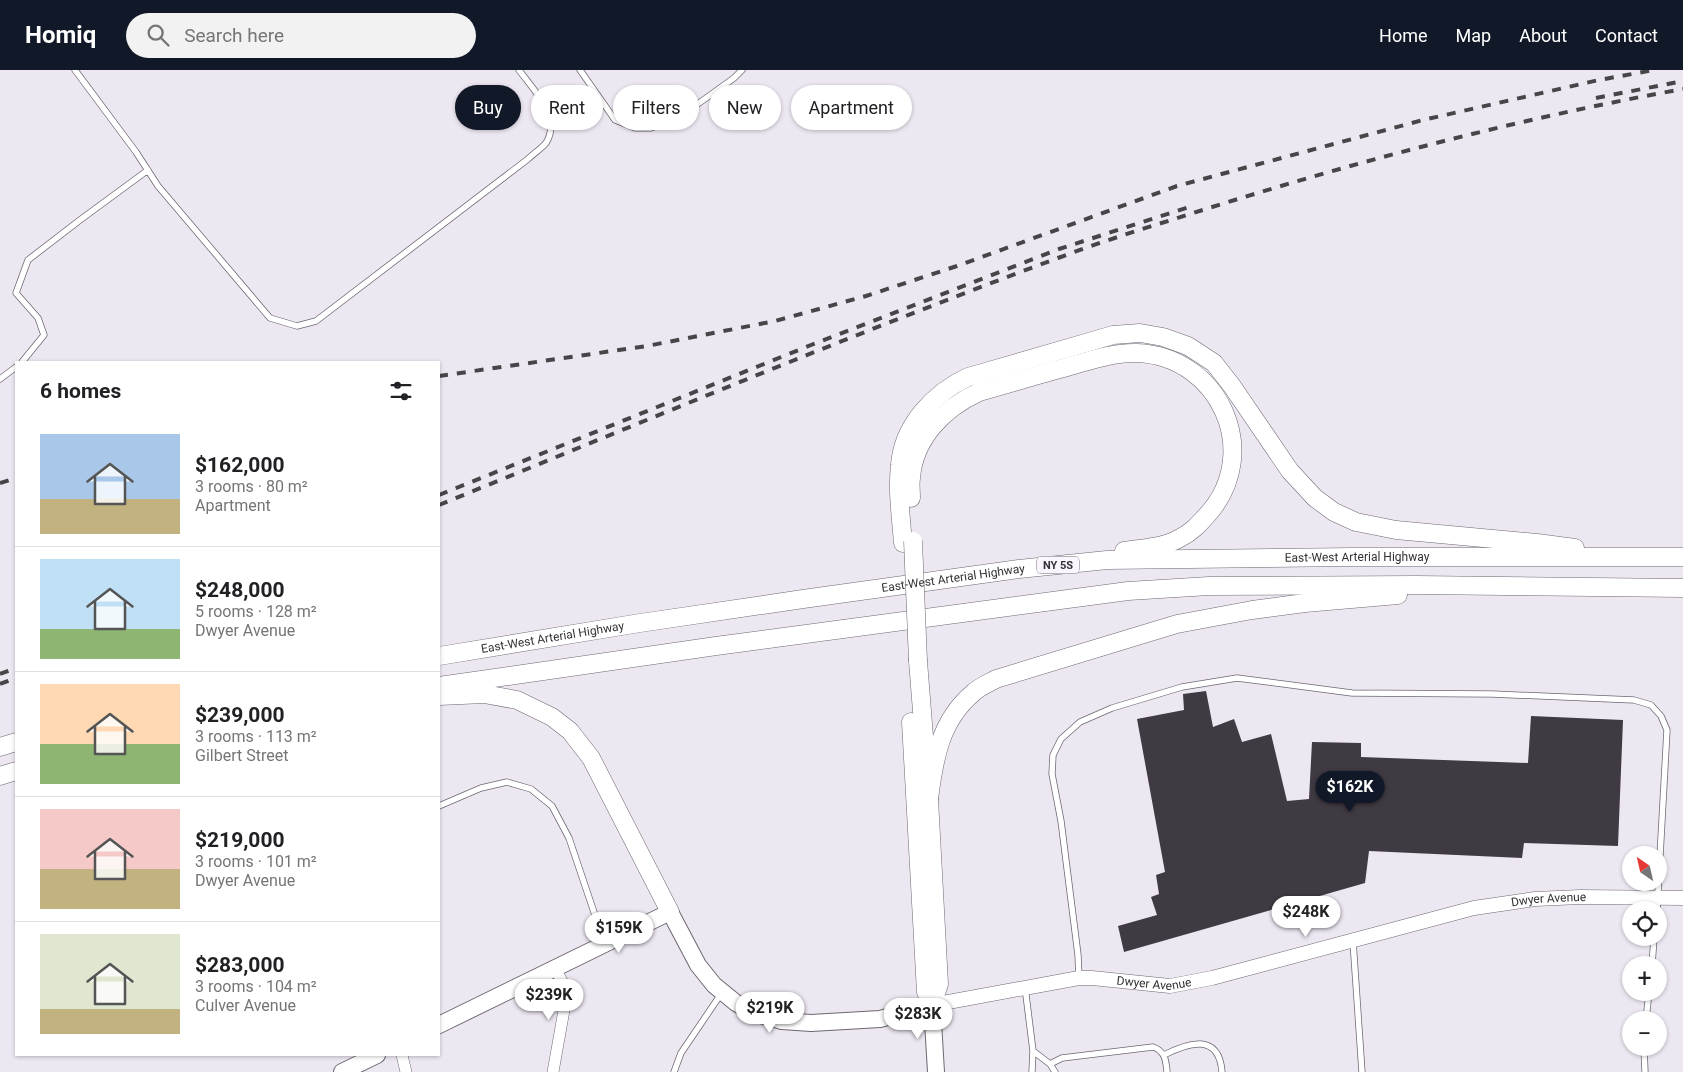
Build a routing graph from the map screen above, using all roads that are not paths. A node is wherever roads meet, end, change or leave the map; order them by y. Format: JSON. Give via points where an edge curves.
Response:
{"nodes":[{"id":1,"x":75,"y":70,"type":"edge"},
{"id":2,"x":520,"y":70,"type":"edge"},
{"id":3,"x":580,"y":70,"type":"edge"},
{"id":4,"x":742,"y":70,"type":"edge"},
{"id":5,"x":148,"y":170,"type":"junction"},
{"id":6,"x":23,"y":361,"type":"edge"},
{"id":7,"x":15,"y":368,"type":"edge"},
{"id":8,"x":0,"y":379,"type":"edge"},
{"id":9,"x":908,"y":542,"type":"junction"},
{"id":10,"x":1640,"y":557,"type":"junction"},
{"id":11,"x":1683,"y":557,"type":"edge"},
{"id":12,"x":1054,"y":565,"type":"junction"},
{"id":13,"x":1505,"y":586,"type":"junction"},
{"id":14,"x":1683,"y":588,"type":"edge"},
{"id":15,"x":440,"y":656,"type":"edge"},
{"id":16,"x":913,"y":661,"type":"junction"},
{"id":17,"x":440,"y":686,"type":"edge"},
{"id":18,"x":440,"y":696,"type":"edge"},
{"id":19,"x":15,"y":742,"type":"edge"},
{"id":20,"x":0,"y":747,"type":"edge"},
{"id":21,"x":15,"y":771,"type":"edge"},
{"id":22,"x":0,"y":776,"type":"edge"},
{"id":23,"x":929,"y":799,"type":"junction"},
{"id":24,"x":440,"y":806,"type":"edge"},
{"id":25,"x":1683,"y":898,"type":"edge"},
{"id":26,"x":1624,"y":901,"type":"edge"},
{"id":27,"x":1657,"y":901,"type":"edge"},
{"id":28,"x":1667,"y":902,"type":"edge"},
{"id":29,"x":670,"y":912,"type":"junction"},
{"id":30,"x":1353,"y":941,"type":"junction"},
{"id":31,"x":604,"y":944,"type":"junction"},
{"id":32,"x":555,"y":968,"type":"junction"},
{"id":33,"x":1079,"y":978,"type":"junction"},
{"id":34,"x":1025,"y":988,"type":"junction"},
{"id":35,"x":722,"y":992,"type":"junction"},
{"id":36,"x":932,"y":1005,"type":"junction"},
{"id":37,"x":440,"y":1025,"type":"edge"},
{"id":38,"x":1033,"y":1051,"type":"junction"},
{"id":39,"x":1164,"y":1055,"type":"junction"},
{"id":40,"x":375,"y":1056,"type":"edge"},
{"id":41,"x":402,"y":1056,"type":"edge"},
{"id":42,"x":1644,"y":1056,"type":"edge"},
{"id":43,"x":1050,"y":1064,"type":"junction"},
{"id":44,"x":342,"y":1072,"type":"edge"},
{"id":45,"x":406,"y":1072,"type":"edge"},
{"id":46,"x":553,"y":1072,"type":"edge"},
{"id":47,"x":674,"y":1072,"type":"edge"},
{"id":48,"x":936,"y":1072,"type":"edge"},
{"id":49,"x":1032,"y":1072,"type":"edge"},
{"id":50,"x":1056,"y":1072,"type":"edge"},
{"id":51,"x":1166,"y":1072,"type":"edge"},
{"id":52,"x":1222,"y":1072,"type":"edge"},
{"id":53,"x":1362,"y":1072,"type":"edge"},
{"id":54,"x":1645,"y":1072,"type":"edge"}],
"edges":[{"from":1,"to":5,"type":"lane"},
{"from":2,"to":5,"type":"lane","via":[[547,110],[551,127],[546,143],[316,321],[297,326],[270,318]]},
{"from":3,"to":4,"type":"lane","via":[[616,120],[635,128],[652,128],[681,116]]},
{"from":5,"to":6,"type":"lane","via":[[28,260],[16,293],[38,318],[44,334]]},
{"from":7,"to":8,"type":"lane"},
{"from":9,"to":10,"type":"main road","via":[[899,482],[900,462],[916,419],[932,400],[968,377],[1113,335],[1140,333],[1188,346],[1214,363],[1290,471],[1315,498],[1356,522],[1396,530],[1537,542]]},
{"from":9,"to":12,"type":"main road","via":[[911,477],[916,456],[926,434],[942,415],[965,398],[1121,354],[1161,357],[1186,366],[1200,377],[1219,401],[1229,421],[1232,464],[1226,486],[1214,506],[1194,530],[1161,546]]},
{"from":9,"to":16,"type":"main road","bridge":true},
{"from":10,"to":11,"type":"main road","name":"East-West Arterial Highway","number":"NY 5S"},
{"from":10,"to":12,"type":"main road","name":"East-West Arterial Highway","number":"NY 5S","via":[[1323,557],[1107,560]]},
{"from":12,"to":15,"type":"main road","name":"East-West Arterial Highway","number":"NY 5S","via":[[793,600]]},
{"from":13,"to":14,"type":"main road"},
{"from":13,"to":17,"type":"main road","via":[[1219,586],[1128,591]]},
{"from":13,"to":23,"type":"main road","via":[[1252,610],[1177,624],[996,679],[973,693],[953,715],[939,741]]},
{"from":16,"to":23,"type":"main road"},
{"from":16,"to":36,"type":"main road","via":[[926,992]]},
{"from":18,"to":29,"type":"main road","via":[[484,694],[517,700],[552,717],[570,731],[591,758]]},
{"from":19,"to":20,"type":"main road"},
{"from":21,"to":22,"type":"main road"},
{"from":23,"to":36,"type":"main road","via":[[939,984]]},
{"from":24,"to":31,"type":"lane","via":[[481,788],[507,782],[531,789],[552,806],[569,838]]},
{"from":25,"to":28,"type":"street","name":"Dwyer Avenue"},
{"from":26,"to":30,"type":"street","name":"Dwyer Avenue","via":[[1580,897],[1535,899],[1474,908]]},
{"from":27,"to":33,"type":"lane","via":[[1667,730],[1651,705],[1634,700],[1532,695],[1352,693],[1237,678],[1182,687],[1112,708],[1080,722],[1061,739],[1053,755],[1052,774],[1061,821]]},
{"from":29,"to":31,"type":"main road"},
{"from":29,"to":35,"type":"main road","name":"Dwyer Avenue","via":[[698,965]]},
{"from":30,"to":33,"type":"street","name":"Dwyer Avenue","via":[[1170,986]]},
{"from":30,"to":53,"type":"lane"},
{"from":31,"to":32,"type":"main road"},
{"from":32,"to":37,"type":"main road"},
{"from":32,"to":46,"type":"street","via":[[565,987],[566,999]]},
{"from":33,"to":34,"type":"street","name":"Dwyer Avenue"},
{"from":34,"to":36,"type":"street","name":"Dwyer Avenue"},
{"from":34,"to":38,"type":"lane"},
{"from":35,"to":36,"type":"main road","name":"Dwyer Avenue","via":[[751,1012],[782,1021],[811,1023],[880,1019]]},
{"from":35,"to":47,"type":"lane","via":[[681,1053]]},
{"from":36,"to":48,"type":"main road"},
{"from":38,"to":43,"type":"lane"},
{"from":38,"to":49,"type":"lane"},
{"from":39,"to":43,"type":"lane","via":[[1153,1047],[1062,1058]]},
{"from":39,"to":51,"type":"lane"},
{"from":39,"to":52,"type":"lane","via":[[1188,1044],[1205,1044],[1217,1054]]},
{"from":40,"to":44,"type":"main road"},
{"from":41,"to":45,"type":"street"},
{"from":42,"to":54,"type":"lane"},
{"from":43,"to":50,"type":"lane"}]}
